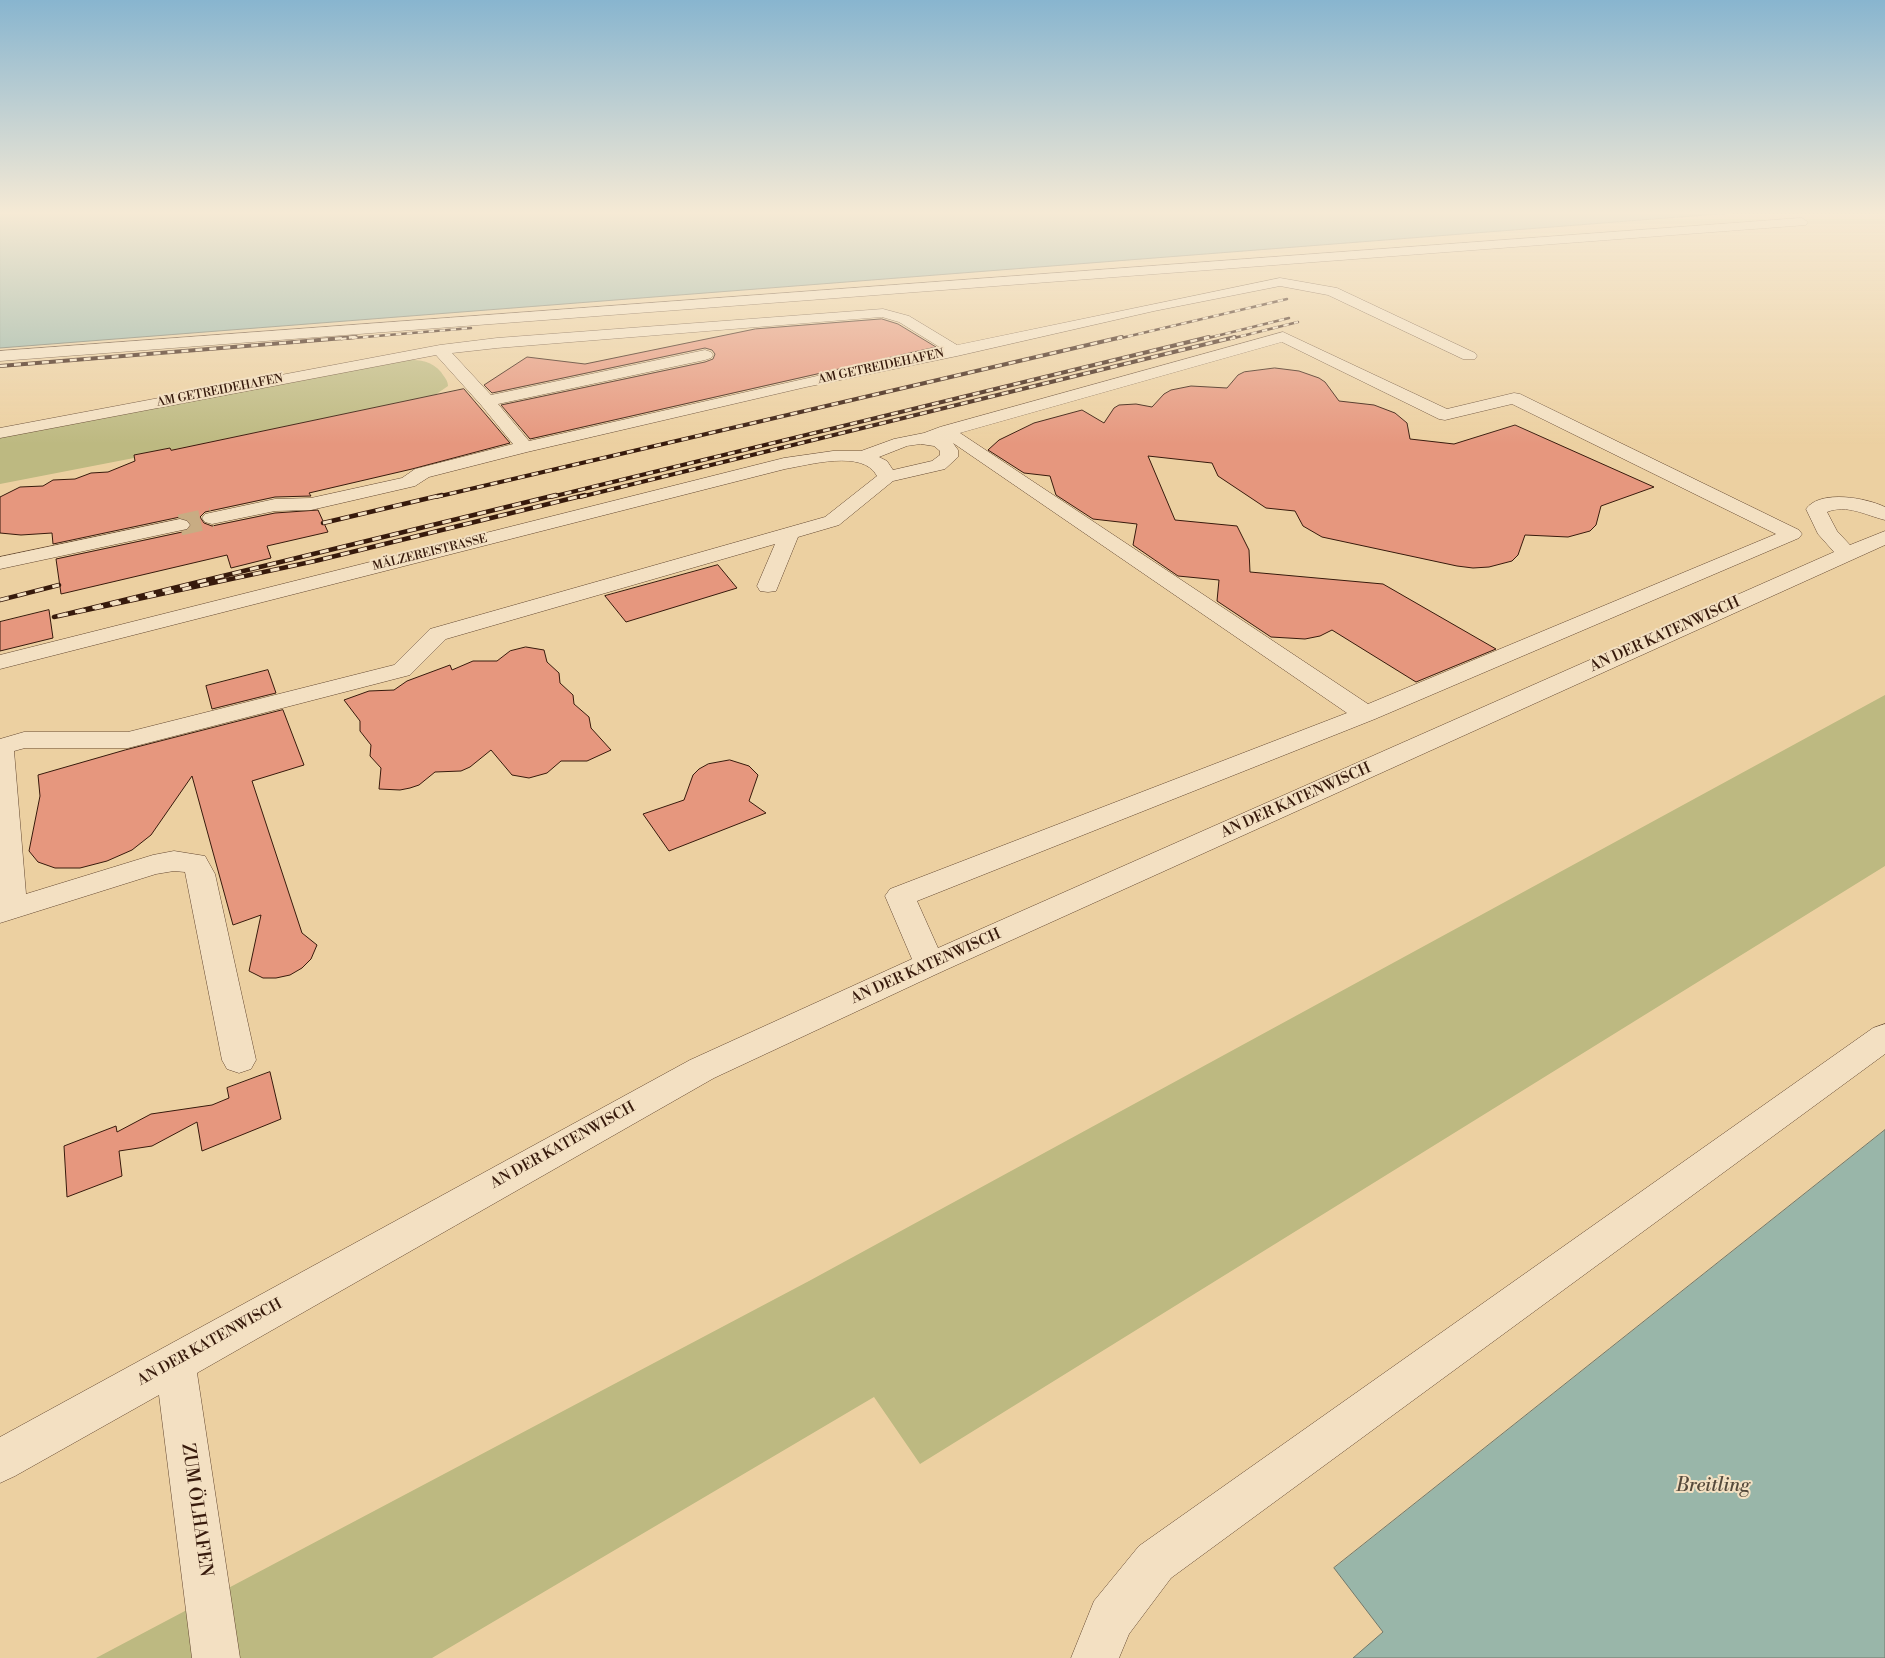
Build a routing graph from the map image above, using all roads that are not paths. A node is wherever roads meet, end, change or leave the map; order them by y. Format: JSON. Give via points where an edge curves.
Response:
{"nodes":[{"id":1,"x":896,"y":289,"type":"edge"},
{"id":2,"x":1243,"y":289,"type":"edge"},
{"id":3,"x":1325,"y":289,"type":"edge"},
{"id":4,"x":440,"y":350,"type":"junction"},
{"id":5,"x":957,"y":351,"type":"junction"},
{"id":6,"x":705,"y":355,"type":"dead end"},
{"id":7,"x":0,"y":356,"type":"edge"},
{"id":8,"x":1469,"y":356,"type":"dead end"},
{"id":9,"x":486,"y":401,"type":"junction"},
{"id":10,"x":946,"y":431,"type":"junction"},
{"id":11,"x":0,"y":432,"type":"edge"},
{"id":12,"x":925,"y":439,"type":"junction"},
{"id":13,"x":525,"y":447,"type":"junction"},
{"id":14,"x":862,"y":457,"type":"junction"},
{"id":15,"x":887,"y":477,"type":"junction"},
{"id":16,"x":1885,"y":514,"type":"edge"},
{"id":17,"x":212,"y":518,"type":"tunnel mouth"},
{"id":18,"x":180,"y":525,"type":"tunnel mouth"},
{"id":19,"x":790,"y":533,"type":"junction"},
{"id":20,"x":1885,"y":537,"type":"edge"},
{"id":21,"x":1848,"y":554,"type":"junction"},
{"id":22,"x":0,"y":564,"type":"edge"},
{"id":23,"x":768,"y":586,"type":"dead end"},
{"id":24,"x":0,"y":662,"type":"edge"},
{"id":25,"x":1366,"y":714,"type":"junction"},
{"id":26,"x":0,"y":746,"type":"edge"},
{"id":27,"x":6,"y":911,"type":"edge"},
{"id":28,"x":930,"y":964,"type":"junction"},
{"id":29,"x":1885,"y":1037,"type":"edge"},
{"id":30,"x":239,"y":1060,"type":"dead end"},
{"id":31,"x":175,"y":1363,"type":"junction"},
{"id":32,"x":0,"y":1461,"type":"edge"},
{"id":33,"x":216,"y":1658,"type":"edge"},
{"id":34,"x":1095,"y":1658,"type":"edge"}],
"edges":[{"from":1,"to":7,"type":"street"},
{"from":2,"to":5,"type":"street"},
{"from":3,"to":8,"type":"street"},
{"from":4,"to":5,"type":"street","name":"AM GETREIDEHAFEN","via":[[496,342],[883,313],[904,320]]},
{"from":4,"to":9,"type":"street"},
{"from":4,"to":11,"type":"street","name":"AM GETREIDEHAFEN"},
{"from":5,"to":13,"type":"street","name":"AM GETREIDEHAFEN"},
{"from":6,"to":9,"type":"street"},
{"from":9,"to":13,"type":"street"},
{"from":10,"to":12,"type":"street","name":"MÄLZEREISTRASSE"},
{"from":10,"to":25,"type":"street"},
{"from":10,"to":25,"type":"street","name":"MÄLZEREISTRASSE","via":[[1283,337],[1445,415],[1514,398],[1792,534]]},
{"from":12,"to":14,"type":"street","name":"MÄLZEREISTRASSE"},
{"from":12,"to":15,"type":"street","via":[[940,442],[949,450],[949,457],[938,464]]},
{"from":13,"to":17,"type":"street","name":"AM GETREIDEHAFEN","via":[[422,472],[408,482],[311,504],[275,505]]},
{"from":14,"to":15,"type":"street","name":"MÄLZEREISTRASSE","via":[[879,464]]},
{"from":14,"to":24,"type":"street","name":"MÄLZEREISTRASSE","via":[[843,454],[784,464]]},
{"from":15,"to":19,"type":"street","via":[[832,521]]},
{"from":16,"to":21,"type":"street","via":[[1870,507],[1835,502],[1816,509],[1828,534]]},
{"from":18,"to":22,"type":"street"},
{"from":19,"to":23,"type":"street"},
{"from":19,"to":26,"type":"street","via":[[438,634],[402,670],[128,740],[24,740]]},
{"from":20,"to":21,"type":"street","name":"AN DER KATENWISCH"},
{"from":21,"to":28,"type":"street","name":"AN DER KATENWISCH"},
{"from":25,"to":28,"type":"street","via":[[900,896]]},
{"from":26,"to":27,"type":"street"},
{"from":27,"to":30,"type":"street","via":[[153,865],[174,861],[195,863],[201,874]]},
{"from":28,"to":31,"type":"street","name":"AN DER KATENWISCH","via":[[702,1069]]},
{"from":29,"to":34,"type":"street","via":[[1155,1562],[1111,1618]]},
{"from":31,"to":32,"type":"street","name":"AN DER KATENWISCH"},
{"from":31,"to":33,"type":"street","name":"ZUM ÖLHAFEN"}]}
